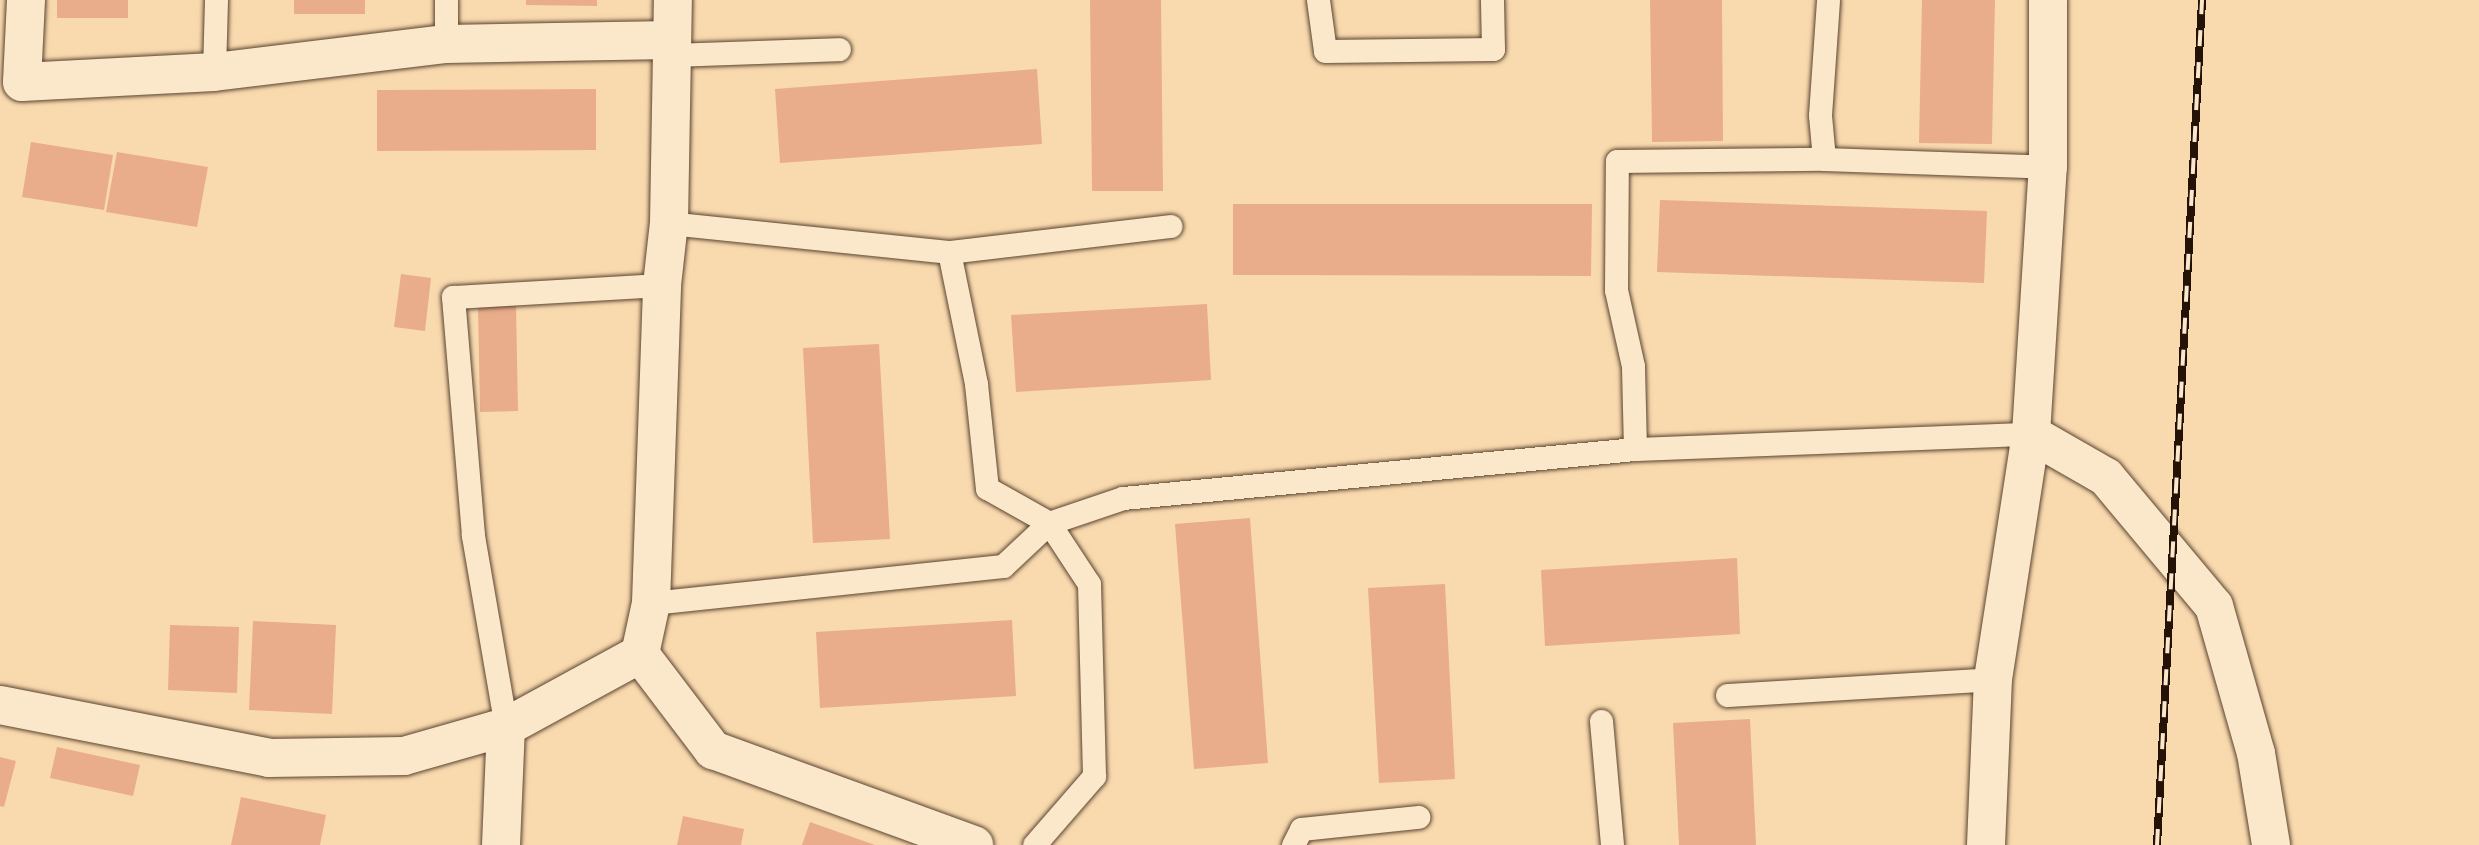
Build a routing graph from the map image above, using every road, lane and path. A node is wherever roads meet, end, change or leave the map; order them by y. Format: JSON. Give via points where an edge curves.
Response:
{"nodes":[{"id":1,"x":26,"y":0,"type":"edge"},
{"id":2,"x":216,"y":0,"type":"edge"},
{"id":3,"x":446,"y":0,"type":"edge"},
{"id":4,"x":673,"y":0,"type":"edge"},
{"id":5,"x":1318,"y":0,"type":"edge"},
{"id":6,"x":1492,"y":0,"type":"edge"},
{"id":7,"x":1828,"y":0,"type":"edge"},
{"id":8,"x":2049,"y":0,"type":"edge"},
{"id":9,"x":446,"y":44,"type":"junction"},
{"id":10,"x":669,"y":48,"type":"junction"},
{"id":11,"x":839,"y":49,"type":"dead end"},
{"id":12,"x":11,"y":51,"type":"edge"},
{"id":13,"x":214,"y":72,"type":"junction"},
{"id":14,"x":1824,"y":159,"type":"junction"},
{"id":15,"x":2048,"y":167,"type":"junction"},
{"id":16,"x":669,"y":223,"type":"junction"},
{"id":17,"x":1170,"y":226,"type":"dead end"},
{"id":18,"x":949,"y":252,"type":"junction"},
{"id":19,"x":662,"y":285,"type":"junction"},
{"id":20,"x":2031,"y":434,"type":"junction"},
{"id":21,"x":1635,"y":449,"type":"junction"},
{"id":22,"x":1049,"y":523,"type":"junction"},
{"id":23,"x":651,"y":603,"type":"junction"},
{"id":24,"x":640,"y":654,"type":"junction"},
{"id":25,"x":1993,"y":679,"type":"junction"},
{"id":26,"x":1727,"y":695,"type":"dead end"},
{"id":27,"x":0,"y":705,"type":"edge"},
{"id":28,"x":1601,"y":721,"type":"dead end"},
{"id":29,"x":506,"y":727,"type":"junction"},
{"id":30,"x":1418,"y":817,"type":"dead end"},
{"id":31,"x":501,"y":845,"type":"edge"},
{"id":32,"x":974,"y":845,"type":"edge"},
{"id":33,"x":1034,"y":845,"type":"edge"},
{"id":34,"x":1293,"y":845,"type":"edge"},
{"id":35,"x":1612,"y":845,"type":"edge"},
{"id":36,"x":1986,"y":845,"type":"edge"},
{"id":37,"x":2271,"y":845,"type":"edge"}],
"edges":[{"from":1,"to":12,"type":"street"},
{"from":2,"to":13,"type":"lane"},
{"from":3,"to":9,"type":"lane"},
{"from":4,"to":10,"type":"street"},
{"from":5,"to":6,"type":"lane","via":[[1325,51],[1493,48]]},
{"from":7,"to":14,"type":"lane","via":[[1821,115]]},
{"from":8,"to":15,"type":"street"},
{"from":9,"to":10,"type":"street"},
{"from":9,"to":13,"type":"street"},
{"from":10,"to":11,"type":"lane"},
{"from":10,"to":16,"type":"street"},
{"from":12,"to":13,"type":"street","via":[[22,82]]},
{"from":14,"to":15,"type":"lane"},
{"from":14,"to":21,"type":"lane","via":[[1617,161],[1616,290],[1633,366]]},
{"from":15,"to":20,"type":"street"},
{"from":16,"to":18,"type":"lane"},
{"from":16,"to":19,"type":"street"},
{"from":17,"to":18,"type":"lane"},
{"from":18,"to":22,"type":"lane","via":[[976,384],[986,488]]},
{"from":19,"to":23,"type":"street"},
{"from":19,"to":29,"type":"lane","via":[[453,297],[473,535]]},
{"from":20,"to":21,"type":"lane"},
{"from":20,"to":25,"type":"street"},
{"from":20,"to":37,"type":"street","via":[[2106,477],[2214,606],[2256,753]]},
{"from":21,"to":22,"type":"lane","via":[[1123,498]]},
{"from":22,"to":23,"type":"lane","via":[[1003,566]]},
{"from":22,"to":33,"type":"lane","via":[[1088,584],[1094,776]]},
{"from":23,"to":24,"type":"street"},
{"from":24,"to":29,"type":"street"},
{"from":24,"to":32,"type":"street","via":[[713,750]]},
{"from":25,"to":26,"type":"lane"},
{"from":25,"to":36,"type":"street"},
{"from":27,"to":29,"type":"street","via":[[269,758],[404,756]]},
{"from":28,"to":35,"type":"lane"},
{"from":29,"to":31,"type":"street"},
{"from":30,"to":34,"type":"lane","via":[[1301,829]]}]}
